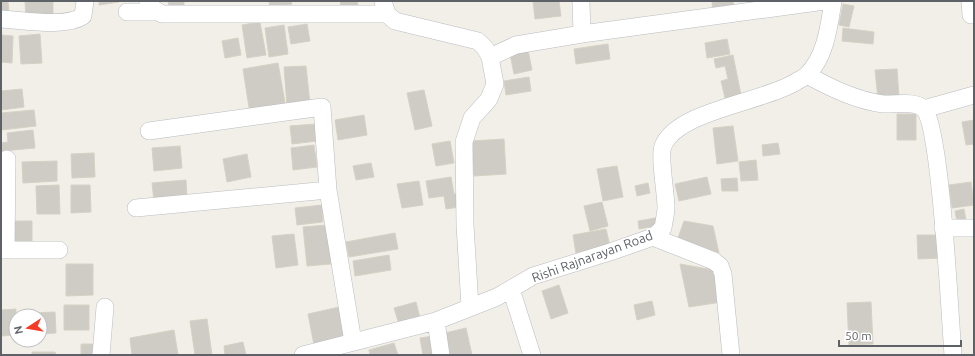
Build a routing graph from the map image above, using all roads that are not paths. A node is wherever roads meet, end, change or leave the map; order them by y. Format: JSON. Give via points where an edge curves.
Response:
{"nodes":[{"id":1,"x":85,"y":1,"type":"edge"},
{"id":2,"x":581,"y":1,"type":"edge"},
{"id":3,"x":825,"y":1,"type":"edge"},
{"id":4,"x":833,"y":1,"type":"edge"},
{"id":5,"x":154,"y":6,"type":"edge"},
{"id":6,"x":385,"y":8,"type":"edge"},
{"id":7,"x":127,"y":12,"type":"dead end"},
{"id":8,"x":1,"y":19,"type":"edge"},
{"id":9,"x":582,"y":34,"type":"junction"},
{"id":10,"x":490,"y":57,"type":"junction"},
{"id":11,"x":807,"y":75,"type":"junction"},
{"id":12,"x":974,"y":96,"type":"edge"},
{"id":13,"x":924,"y":109,"type":"junction"},
{"id":14,"x":148,"y":131,"type":"dead end"},
{"id":15,"x":7,"y":159,"type":"dead end"},
{"id":16,"x":328,"y":190,"type":"junction"},
{"id":17,"x":136,"y":208,"type":"dead end"},
{"id":18,"x":943,"y":228,"type":"junction"},
{"id":19,"x":974,"y":228,"type":"edge"},
{"id":20,"x":653,"y":237,"type":"junction"},
{"id":21,"x":3,"y":250,"type":"edge"},
{"id":22,"x":59,"y":250,"type":"dead end"},
{"id":23,"x":511,"y":289,"type":"junction"},
{"id":24,"x":105,"y":307,"type":"dead end"},
{"id":25,"x":470,"y":307,"type":"junction"},
{"id":26,"x":436,"y":321,"type":"junction"},
{"id":27,"x":353,"y":342,"type":"junction"},
{"id":28,"x":328,"y":352,"type":"edge"},
{"id":29,"x":101,"y":355,"type":"edge"},
{"id":30,"x":303,"y":355,"type":"edge"},
{"id":31,"x":441,"y":355,"type":"edge"},
{"id":32,"x":532,"y":355,"type":"edge"},
{"id":33,"x":731,"y":355,"type":"edge"},
{"id":34,"x":953,"y":355,"type":"edge"}],
"edges":[{"from":1,"to":8,"type":"street","via":[[83,16],[76,21],[63,23]]},
{"from":2,"to":9,"type":"street"},
{"from":3,"to":9,"type":"street"},
{"from":4,"to":11,"type":"street","name":"Rishi Rajnarayan Road","via":[[827,36],[818,60]]},
{"from":5,"to":6,"type":"street","via":[[162,14],[262,15]]},
{"from":5,"to":7,"type":"street"},
{"from":6,"to":10,"type":"street","via":[[395,21],[478,41],[486,48]]},
{"from":9,"to":10,"type":"street","via":[[516,45]]},
{"from":10,"to":25,"type":"street","via":[[495,78],[494,89],[489,99],[472,118],[464,142],[465,225]]},
{"from":11,"to":13,"type":"street","via":[[833,90],[856,97],[883,104],[916,104]]},
{"from":11,"to":20,"type":"street","name":"Rishi Rajnarayan Road","via":[[785,88],[702,116],[678,127],[667,137],[662,148],[666,208],[663,228]]},
{"from":12,"to":13,"type":"street"},
{"from":13,"to":18,"type":"street","via":[[933,137]]},
{"from":14,"to":16,"type":"street","via":[[322,107]]},
{"from":15,"to":21,"type":"street"},
{"from":16,"to":17,"type":"street"},
{"from":16,"to":27,"type":"street"},
{"from":18,"to":19,"type":"street"},
{"from":18,"to":34,"type":"street"},
{"from":20,"to":23,"type":"street","name":"Rishi Rajnarayan Road","via":[[533,276]]},
{"from":20,"to":33,"type":"street","via":[[714,261],[720,266]]},
{"from":21,"to":22,"type":"street"},
{"from":23,"to":25,"type":"street","name":"Rishi Rajnarayan Road"},
{"from":23,"to":32,"type":"street"},
{"from":24,"to":29,"type":"street"},
{"from":25,"to":26,"type":"street","name":"Rishi Rajnarayan Road"},
{"from":26,"to":27,"type":"street","name":"Rishi Rajnarayan Road"},
{"from":26,"to":31,"type":"street"},
{"from":27,"to":28,"type":"street","name":"Rishi Rajnarayan Road"},
{"from":28,"to":30,"type":"street","name":"Rishi Rajnarayan Road"}]}
